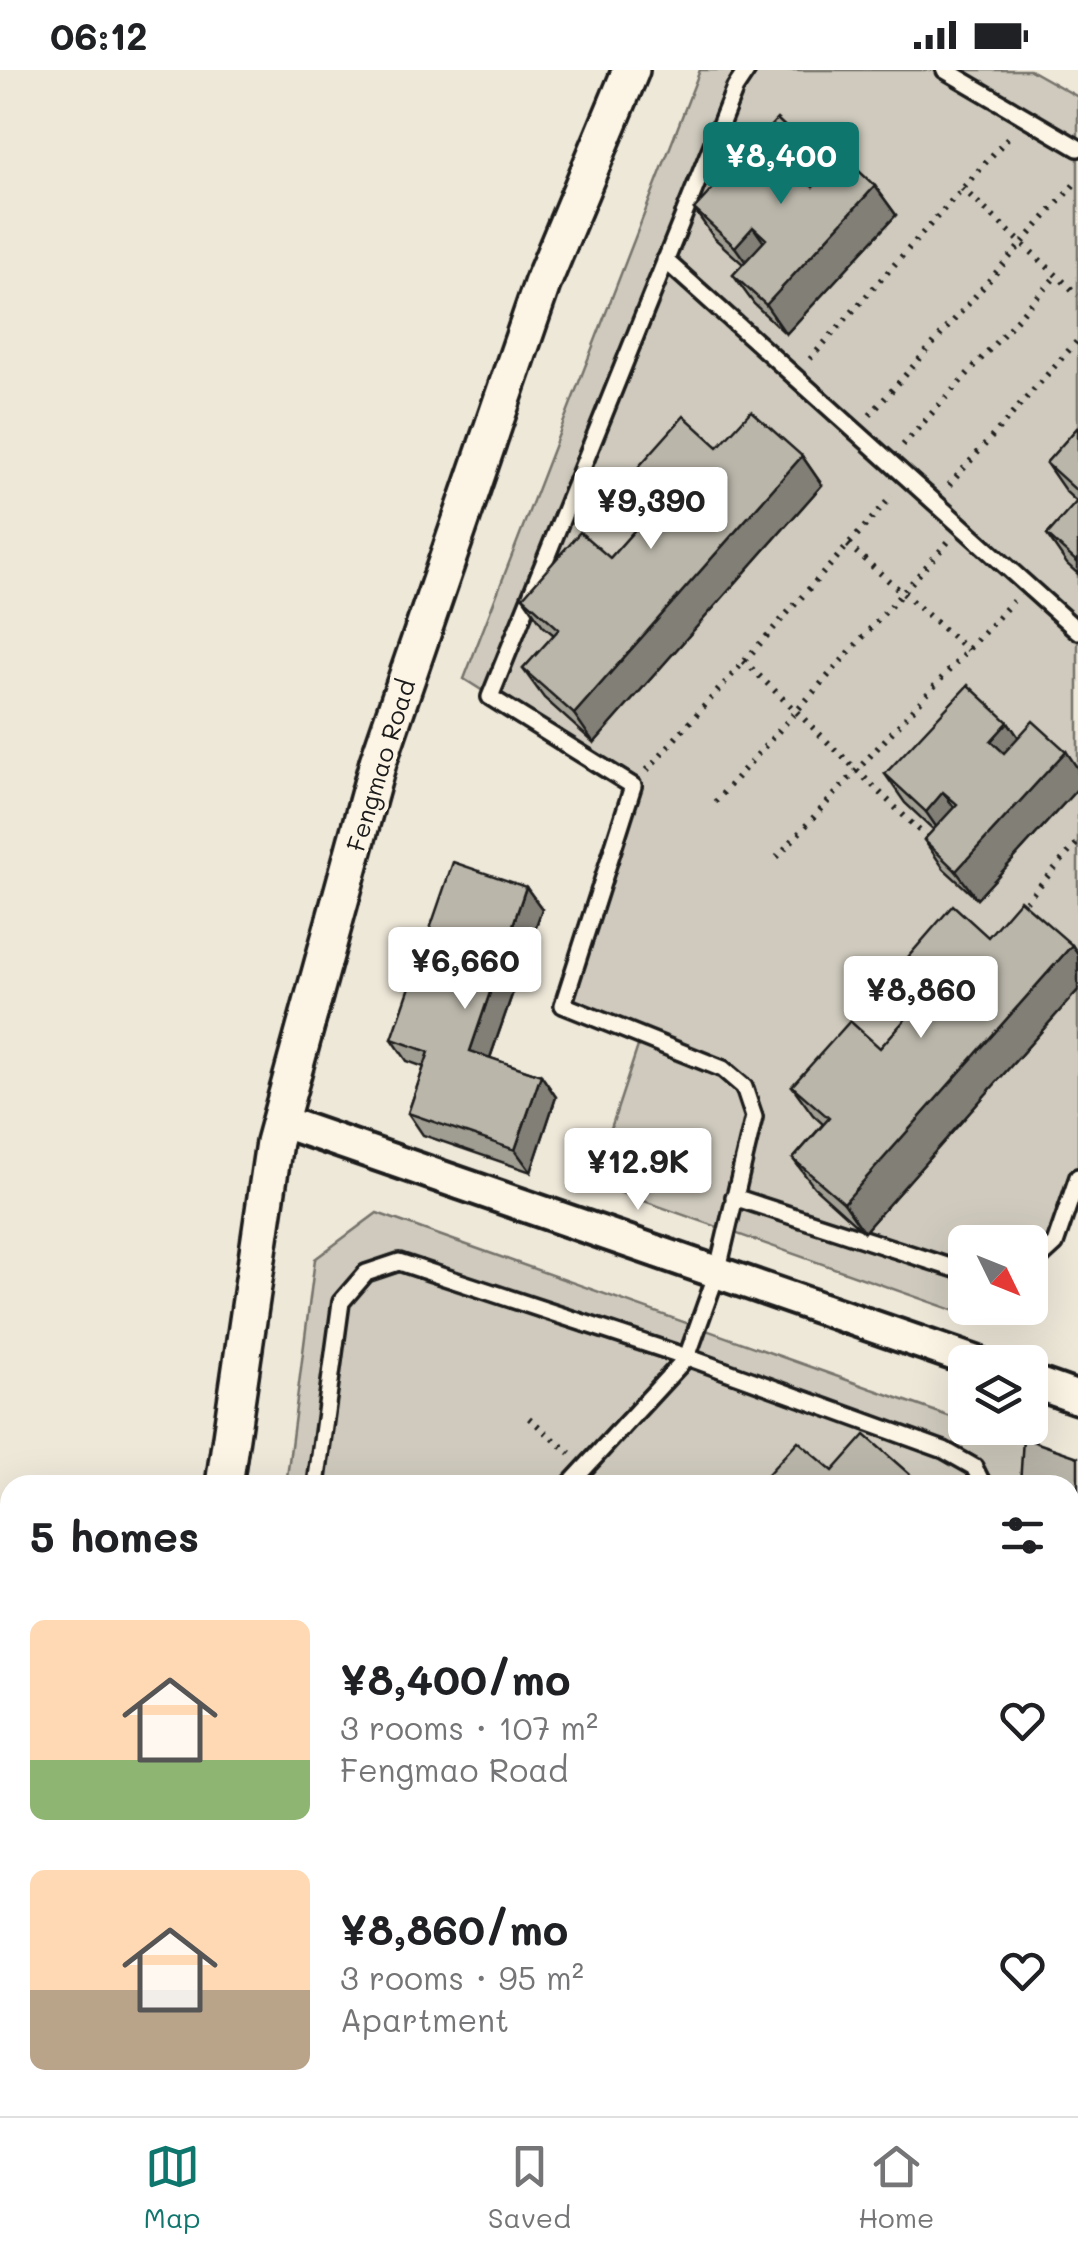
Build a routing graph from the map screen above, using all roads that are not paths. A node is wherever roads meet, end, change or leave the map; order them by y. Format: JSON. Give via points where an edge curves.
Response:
{"nodes":[{"id":1,"x":631,"y":70,"type":"edge"},
{"id":2,"x":747,"y":70,"type":"edge"},
{"id":3,"x":945,"y":70,"type":"edge"},
{"id":4,"x":1078,"y":148,"type":"edge"},
{"id":5,"x":665,"y":260,"type":"junction"},
{"id":6,"x":1078,"y":631,"type":"edge"},
{"id":7,"x":280,"y":1121,"type":"junction"},
{"id":8,"x":1078,"y":1177,"type":"edge"},
{"id":9,"x":734,"y":1197,"type":"junction"},
{"id":10,"x":1048,"y":1250,"type":"edge"},
{"id":11,"x":948,"y":1266,"type":"edge"},
{"id":12,"x":717,"y":1273,"type":"junction"},
{"id":13,"x":948,"y":1352,"type":"edge"},
{"id":14,"x":687,"y":1357,"type":"junction"},
{"id":15,"x":1048,"y":1387,"type":"edge"},
{"id":16,"x":1078,"y":1398,"type":"edge"},
{"id":17,"x":226,"y":1475,"type":"edge"},
{"id":18,"x":317,"y":1475,"type":"edge"},
{"id":19,"x":578,"y":1475,"type":"edge"},
{"id":20,"x":978,"y":1475,"type":"edge"}],
"edges":[{"from":1,"to":7,"type":"street","name":"Fengmao Road","via":[[542,284],[378,762]]},
{"from":2,"to":5,"type":"lane"},
{"from":3,"to":4,"type":"lane"},
{"from":5,"to":6,"type":"lane"},
{"from":5,"to":9,"type":"lane","via":[[490,697],[633,786],[563,1006],[723,1069],[744,1087],[754,1117]]},
{"from":7,"to":12,"type":"street"},
{"from":7,"to":17,"type":"street","name":"Fengmao Road"},
{"from":8,"to":10,"type":"lane"},
{"from":9,"to":11,"type":"lane"},
{"from":9,"to":12,"type":"lane"},
{"from":12,"to":13,"type":"street"},
{"from":12,"to":14,"type":"lane"},
{"from":14,"to":18,"type":"lane","via":[[399,1262],[366,1273],[340,1302]]},
{"from":14,"to":19,"type":"lane"},
{"from":14,"to":20,"type":"lane","via":[[944,1450]]},
{"from":15,"to":16,"type":"street"}]}
